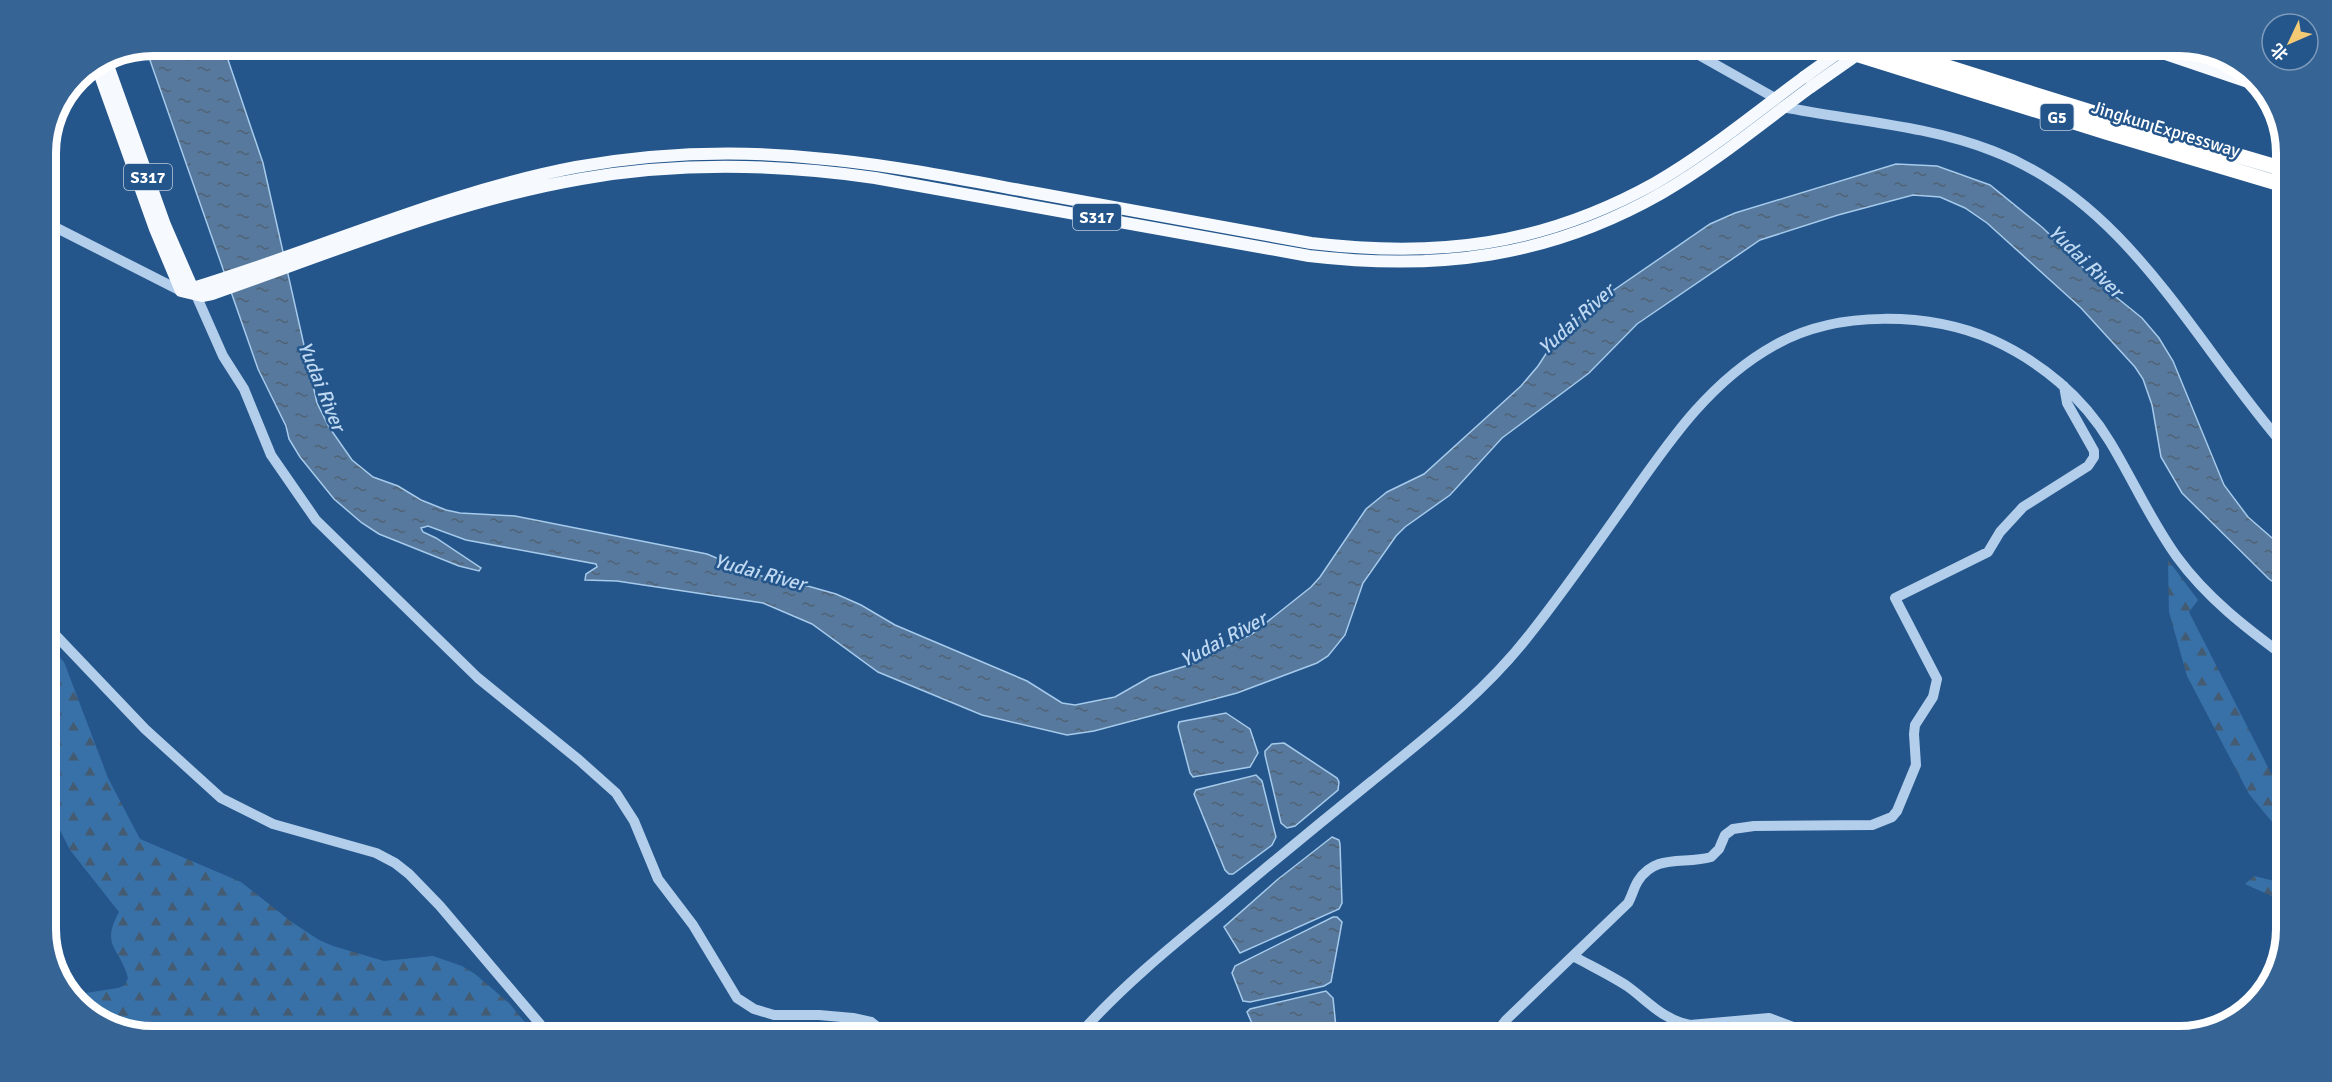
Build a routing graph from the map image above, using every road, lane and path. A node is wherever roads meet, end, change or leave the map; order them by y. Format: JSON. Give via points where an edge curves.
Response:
{"nodes":[{"id":1,"x":1700,"y":56,"type":"edge"},
{"id":2,"x":1837,"y":56,"type":"edge"},
{"id":3,"x":1852,"y":56,"type":"edge"},
{"id":4,"x":1862,"y":56,"type":"edge"},
{"id":5,"x":1913,"y":56,"type":"edge"},
{"id":6,"x":2213,"y":62,"type":"edge"},
{"id":7,"x":108,"y":67,"type":"edge"},
{"id":8,"x":2232,"y":71,"type":"edge"},
{"id":9,"x":99,"y":72,"type":"edge"},
{"id":10,"x":1807,"y":82,"type":"junction"},
{"id":11,"x":1779,"y":103,"type":"junction"},
{"id":12,"x":2276,"y":167,"type":"edge"},
{"id":13,"x":2276,"y":183,"type":"edge"},
{"id":14,"x":56,"y":227,"type":"edge"},
{"id":15,"x":190,"y":291,"type":"junction"},
{"id":16,"x":2064,"y":386,"type":"junction"},
{"id":17,"x":2276,"y":436,"type":"edge"},
{"id":18,"x":56,"y":636,"type":"edge"},
{"id":19,"x":2276,"y":650,"type":"edge"},
{"id":20,"x":1573,"y":956,"type":"junction"},
{"id":21,"x":542,"y":1026,"type":"edge"},
{"id":22,"x":876,"y":1026,"type":"edge"},
{"id":23,"x":1088,"y":1026,"type":"edge"},
{"id":24,"x":1501,"y":1026,"type":"edge"},
{"id":25,"x":1790,"y":1026,"type":"edge"}],
"edges":[{"from":1,"to":11,"type":"street"},
{"from":2,"to":10,"type":"main road","number":"S317","bridge":true},
{"from":3,"to":10,"type":"main road","number":"S317","bridge":true},
{"from":4,"to":13,"type":"highway","name":"Jingkun Expressway","number":"G5"},
{"from":5,"to":12,"type":"highway","name":"Jingkun Expressway","number":"G5"},
{"from":6,"to":8,"type":"main road"},
{"from":7,"to":15,"type":"main road","number":"S317"},
{"from":9,"to":15,"type":"main road","number":"S317","via":[[155,229]]},
{"from":10,"to":11,"type":"main road","number":"S317"},
{"from":11,"to":15,"type":"main road","number":"S317","via":[[1675,171],[1622,200],[1544,230],[1459,247],[1367,249],[1311,243],[877,165],[733,155],[657,157],[555,171],[434,204],[345,241],[210,288],[202,296]]},
{"from":11,"to":17,"type":"street","via":[[1962,140],[2009,157],[2063,189],[2109,228],[2155,278]]},
{"from":14,"to":15,"type":"street"},
{"from":15,"to":22,"type":"street","via":[[244,389],[271,455],[316,520],[478,678],[616,793],[639,832],[658,879],[693,925],[737,998],[754,1009],[774,1014],[853,1018]]},
{"from":16,"to":19,"type":"street","via":[[2110,441],[2163,536],[2188,572],[2221,607]]},
{"from":16,"to":20,"type":"street","via":[[2067,403],[2094,451],[2092,461],[2023,507],[1988,552],[1895,598],[1937,679],[1933,697],[1915,725],[1916,765],[1897,812],[1872,825],[1734,829],[1725,835],[1711,857],[1669,860],[1649,868],[1636,882],[1628,903]]},
{"from":16,"to":23,"type":"street","via":[[2019,354],[1989,339],[1962,328],[1918,320],[1823,327],[1788,339],[1757,356],[1719,385],[1686,420],[1542,619],[1499,671],[1421,742],[1181,938]]},
{"from":18,"to":21,"type":"street","via":[[145,729],[221,798],[273,824],[376,854],[409,874]]},
{"from":20,"to":24,"type":"street"},
{"from":20,"to":25,"type":"street","via":[[1626,986],[1677,1023],[1769,1018]]}]}
